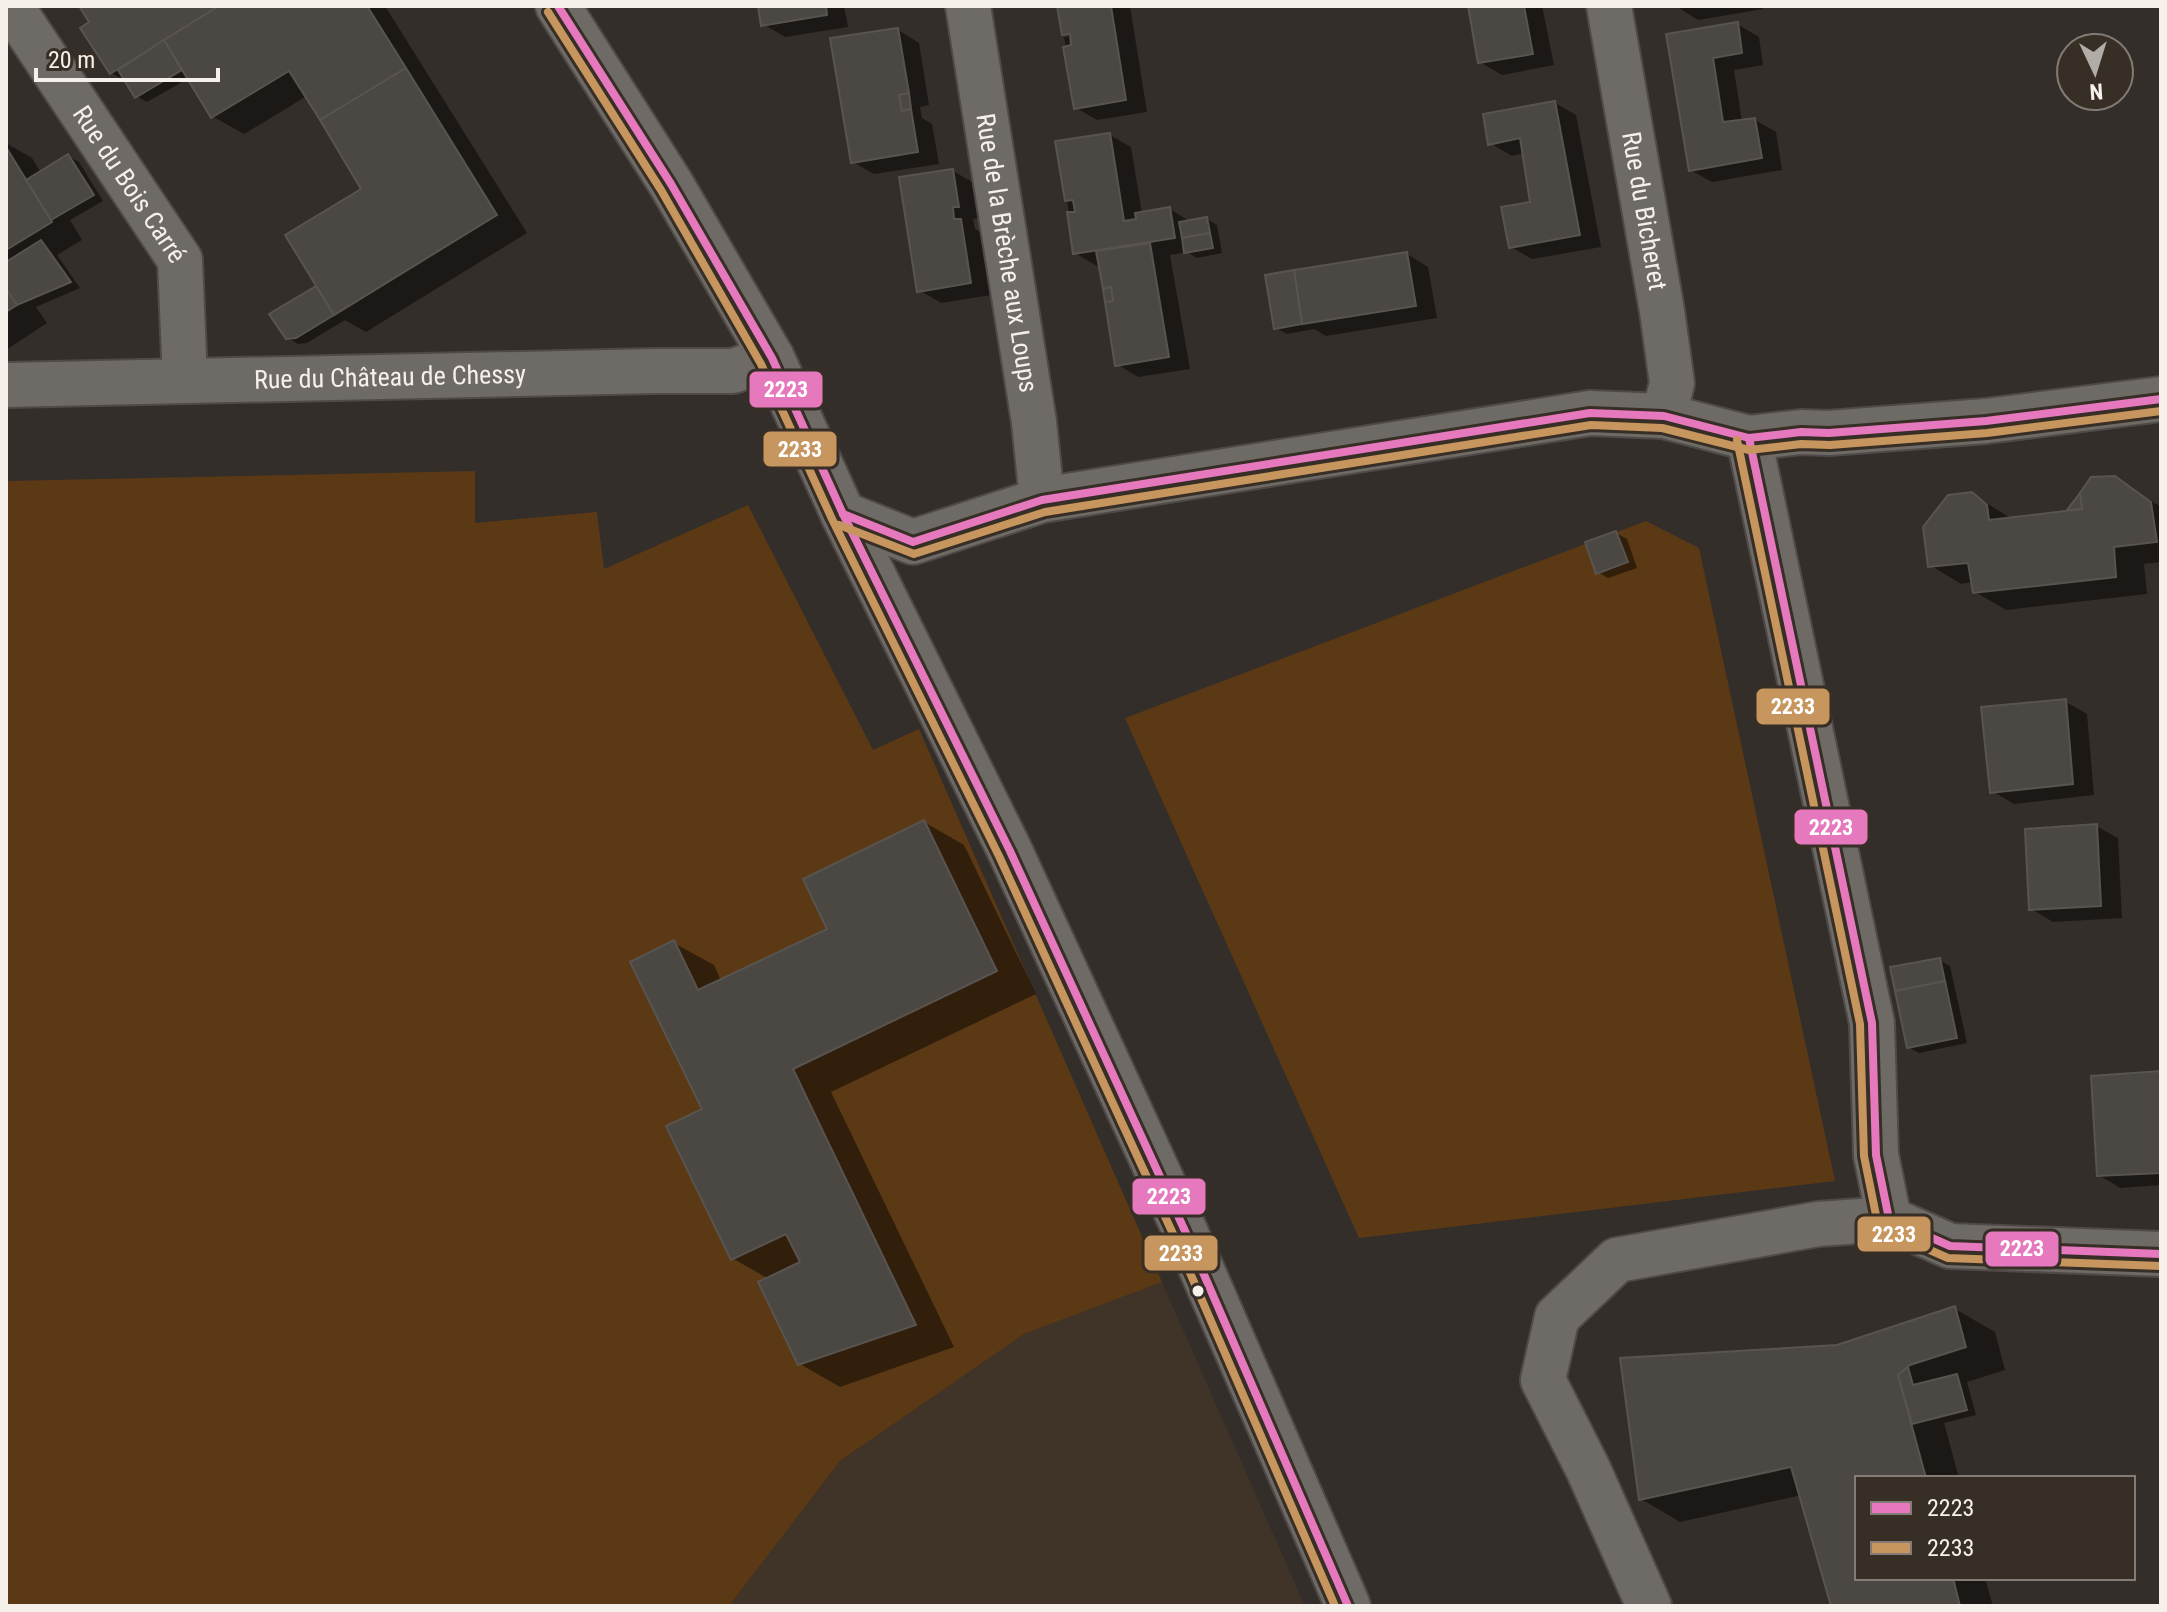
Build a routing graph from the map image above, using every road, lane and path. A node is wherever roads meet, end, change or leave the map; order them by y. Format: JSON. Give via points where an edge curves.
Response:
{"nodes":[{"id":1,"x":11,"y":6,"type":"edge"},
{"id":2,"x":558,"y":6,"type":"edge"},
{"id":3,"x":968,"y":6,"type":"edge"},
{"id":4,"x":1609,"y":6,"type":"edge"},
{"id":5,"x":772,"y":358,"type":"junction"},
{"id":6,"x":185,"y":381,"type":"junction"},
{"id":7,"x":6,"y":385,"type":"edge"},
{"id":8,"x":2161,"y":399,"type":"edge"},
{"id":9,"x":1664,"y":416,"type":"junction"},
{"id":10,"x":1749,"y":438,"type":"junction"},
{"id":11,"x":1042,"y":500,"type":"junction"},
{"id":12,"x":843,"y":514,"type":"junction"},
{"id":13,"x":1889,"y":1219,"type":"junction"},
{"id":14,"x":2161,"y":1254,"type":"edge"},
{"id":15,"x":1348,"y":1606,"type":"edge"},
{"id":16,"x":1649,"y":1606,"type":"edge"}],
"edges":[{"from":1,"to":6,"type":"street","name":"Rue du Bois Carré","via":[[180,260]]},
{"from":2,"to":5,"type":"street","via":[[671,184]]},
{"from":3,"to":11,"type":"street","name":"Rue de la Brèche aux Loups"},
{"from":4,"to":9,"type":"street","name":"Rue du Bicheret","via":[[1672,383]]},
{"from":5,"to":6,"type":"street","name":"Rue du Château de Chessy","via":[[733,371]]},
{"from":5,"to":12,"type":"street"},
{"from":6,"to":7,"type":"street","name":"Rue du Château de Chessy"},
{"from":8,"to":10,"type":"street","via":[[1986,421]]},
{"from":9,"to":10,"type":"street"},
{"from":9,"to":11,"type":"street","via":[[1590,413]]},
{"from":10,"to":13,"type":"street","via":[[1872,1023],[1876,1155]]},
{"from":11,"to":12,"type":"street","via":[[913,542]]},
{"from":12,"to":15,"type":"street","via":[[1015,863],[1185,1231]]},
{"from":13,"to":14,"type":"street","via":[[1950,1246]]},
{"from":13,"to":16,"type":"street","via":[[1818,1224],[1617,1260],[1557,1317],[1543,1380]]}]}
